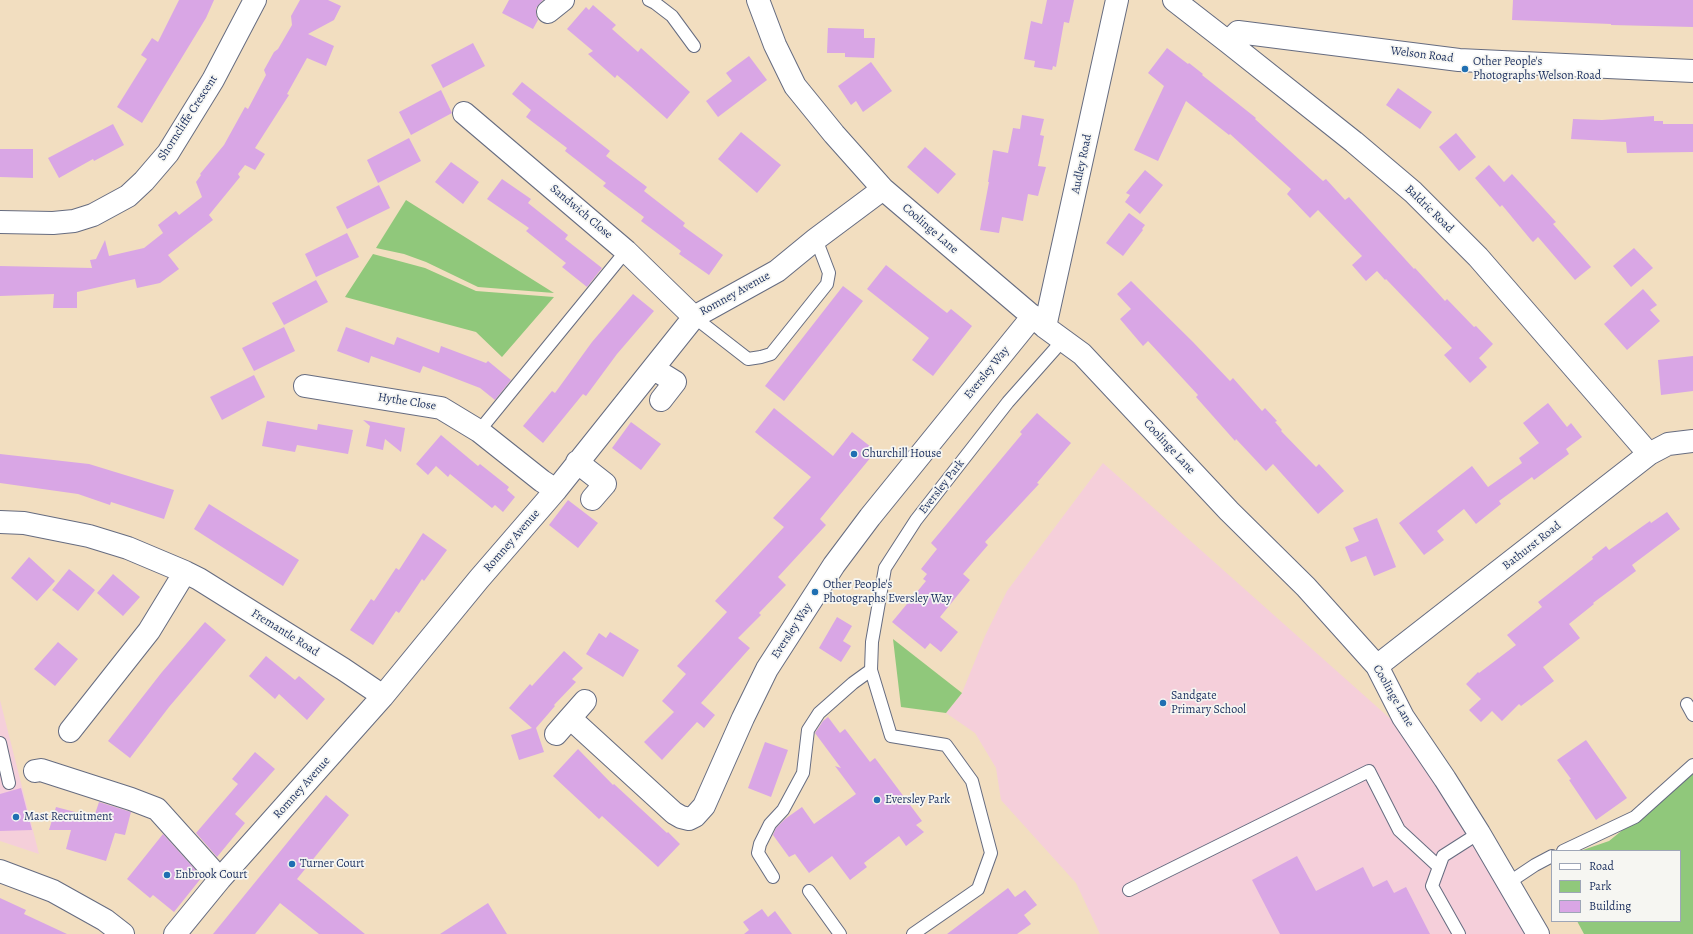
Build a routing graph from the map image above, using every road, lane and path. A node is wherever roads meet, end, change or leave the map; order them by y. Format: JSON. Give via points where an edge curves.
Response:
{"nodes":[{"id":1,"x":255,"y":0,"type":"edge"},
{"id":2,"x":649,"y":0,"type":"edge"},
{"id":3,"x":758,"y":0,"type":"edge"},
{"id":4,"x":1117,"y":0,"type":"edge"},
{"id":5,"x":1174,"y":0,"type":"edge"},
{"id":6,"x":1228,"y":42,"type":"junction"},
{"id":7,"x":694,"y":46,"type":"dead end"},
{"id":8,"x":1693,"y":71,"type":"edge"},
{"id":9,"x":464,"y":112,"type":"dead end"},
{"id":10,"x":883,"y":189,"type":"junction"},
{"id":11,"x":0,"y":222,"type":"edge"},
{"id":12,"x":816,"y":239,"type":"junction"},
{"id":13,"x":626,"y":251,"type":"junction"},
{"id":14,"x":694,"y":317,"type":"junction"},
{"id":15,"x":1039,"y":321,"type":"junction"},
{"id":16,"x":1063,"y":340,"type":"junction"},
{"id":17,"x":654,"y":369,"type":"junction"},
{"id":18,"x":305,"y":386,"type":"dead end"},
{"id":19,"x":661,"y":400,"type":"dead end"},
{"id":20,"x":479,"y":431,"type":"junction"},
{"id":21,"x":1693,"y":441,"type":"edge"},
{"id":22,"x":1649,"y":454,"type":"junction"},
{"id":23,"x":577,"y":462,"type":"junction"},
{"id":24,"x":556,"y":490,"type":"junction"},
{"id":25,"x":592,"y":499,"type":"dead end"},
{"id":26,"x":0,"y":522,"type":"edge"},
{"id":27,"x":184,"y":572,"type":"junction"},
{"id":28,"x":1377,"y":666,"type":"junction"},
{"id":29,"x":871,"y":670,"type":"junction"},
{"id":30,"x":384,"y":696,"type":"junction"},
{"id":31,"x":584,"y":701,"type":"dead end"},
{"id":32,"x":1687,"y":704,"type":"dead end"},
{"id":33,"x":1693,"y":716,"type":"edge"},
{"id":34,"x":570,"y":718,"type":"junction"},
{"id":35,"x":70,"y":731,"type":"dead end"},
{"id":36,"x":556,"y":734,"type":"dead end"},
{"id":37,"x":0,"y":743,"type":"edge"},
{"id":38,"x":1693,"y":765,"type":"edge"},
{"id":39,"x":35,"y":771,"type":"dead end"},
{"id":40,"x":9,"y":783,"type":"dead end"},
{"id":41,"x":1480,"y":833,"type":"junction"},
{"id":42,"x":1565,"y":850,"type":"edge"},
{"id":43,"x":1551,"y":857,"type":"edge"},
{"id":44,"x":1439,"y":867,"type":"junction"},
{"id":45,"x":0,"y":871,"type":"edge"},
{"id":46,"x":773,"y":877,"type":"dead end"},
{"id":47,"x":220,"y":879,"type":"junction"},
{"id":48,"x":1508,"y":882,"type":"junction"},
{"id":49,"x":1129,"y":890,"type":"dead end"},
{"id":50,"x":809,"y":891,"type":"dead end"},
{"id":51,"x":123,"y":934,"type":"edge"},
{"id":52,"x":175,"y":934,"type":"edge"},
{"id":53,"x":840,"y":934,"type":"edge"},
{"id":54,"x":913,"y":934,"type":"edge"},
{"id":55,"x":1459,"y":934,"type":"edge"},
{"id":56,"x":1538,"y":934,"type":"edge"}],
"edges":[{"from":1,"to":11,"type":"street","name":"Shorncliffe Crescent","via":[[213,80],[168,153],[128,196],[93,215],[74,221]]},
{"from":2,"to":7,"type":"lane","via":[[672,16]]},
{"from":3,"to":10,"type":"street","name":"Coolinge Lane","via":[[775,45],[795,86]]},
{"from":4,"to":15,"type":"street","name":"Audley Road"},
{"from":5,"to":6,"type":"street","name":"Baldric Road"},
{"from":6,"to":8,"type":"street","name":"Welson Road","via":[[1238,32],[1459,60]]},
{"from":6,"to":22,"type":"street","name":"Baldric Road","via":[[1413,192],[1478,256]]},
{"from":9,"to":13,"type":"street","name":"Sandwich Close"},
{"from":10,"to":12,"type":"street","name":"Romney Avenue"},
{"from":10,"to":15,"type":"street","name":"Coolinge Lane"},
{"from":12,"to":14,"type":"street","name":"Romney Avenue","via":[[777,271]]},
{"from":12,"to":14,"type":"lane","via":[[830,273],[827,284],[771,354],[748,359]]},
{"from":13,"to":14,"type":"street","name":"Sandwich Close"},
{"from":13,"to":20,"type":"lane"},
{"from":14,"to":17,"type":"street","name":"Romney Avenue"},
{"from":15,"to":16,"type":"street","name":"Coolinge Lane"},
{"from":15,"to":34,"type":"street","name":"Eversley Way","via":[[870,517],[834,565],[767,669],[704,806],[694,816],[689,819],[674,813]]},
{"from":16,"to":28,"type":"street","name":"Coolinge Lane","via":[[1082,354],[1228,511],[1306,587]]},
{"from":16,"to":29,"type":"lane","name":"Eversley Park","via":[[1008,402],[916,520],[885,568],[872,642]]},
{"from":17,"to":19,"type":"street","via":[[675,382]]},
{"from":17,"to":23,"type":"street","name":"Romney Avenue"},
{"from":18,"to":20,"type":"street","name":"Hythe Close","via":[[441,408]]},
{"from":20,"to":24,"type":"street","name":"Hythe Close"},
{"from":21,"to":22,"type":"street","name":"Bathurst Road","via":[[1668,444]]},
{"from":22,"to":28,"type":"street","name":"Bathurst Road"},
{"from":23,"to":24,"type":"street","name":"Romney Avenue"},
{"from":23,"to":25,"type":"street","via":[[605,484]]},
{"from":24,"to":30,"type":"street","name":"Romney Avenue","via":[[479,579]]},
{"from":26,"to":27,"type":"street","name":"Fremantle Road","via":[[24,523],[89,536],[128,548]]},
{"from":27,"to":30,"type":"street","name":"Fremantle Road"},
{"from":27,"to":35,"type":"street","via":[[149,631]]},
{"from":28,"to":41,"type":"street","name":"Coolinge Lane","via":[[1403,718]]},
{"from":29,"to":46,"type":"lane","via":[[819,713],[808,730],[803,773],[783,810],[770,824],[760,844],[758,853]]},
{"from":29,"to":54,"type":"lane","name":"Eversley Park","via":[[891,736],[946,745],[972,781],[991,853],[978,888]]},
{"from":30,"to":47,"type":"street","name":"Romney Avenue"},
{"from":31,"to":34,"type":"street"},
{"from":32,"to":33,"type":"lane"},
{"from":34,"to":36,"type":"street"},
{"from":37,"to":40,"type":"lane"},
{"from":38,"to":42,"type":"lane","via":[[1636,817]]},
{"from":39,"to":47,"type":"street","via":[[41,770],[157,809]]},
{"from":41,"to":44,"type":"lane","via":[[1443,856]]},
{"from":41,"to":48,"type":"street","name":"Coolinge Lane"},
{"from":43,"to":48,"type":"lane"},
{"from":44,"to":49,"type":"lane","via":[[1399,830],[1369,770]]},
{"from":44,"to":55,"type":"lane","via":[[1432,886]]},
{"from":45,"to":51,"type":"street","via":[[53,891],[105,920]]},
{"from":47,"to":52,"type":"street","name":"Romney Avenue"},
{"from":48,"to":56,"type":"street","name":"Coolinge Lane"},
{"from":50,"to":53,"type":"lane"}]}
